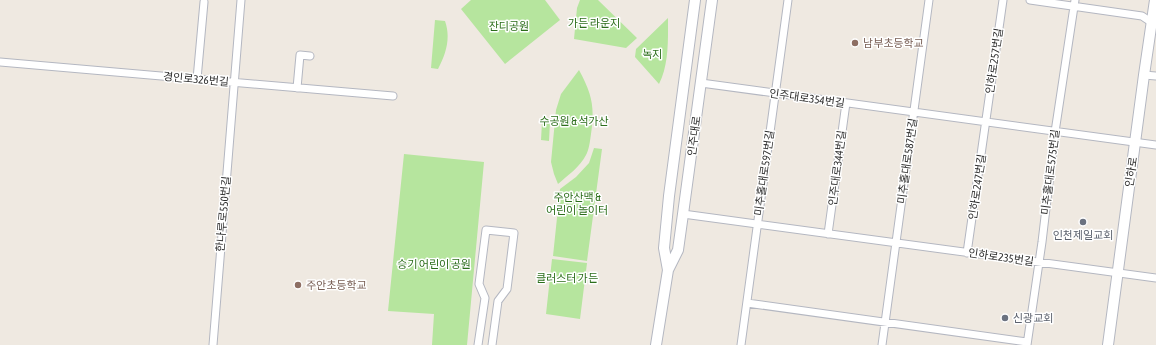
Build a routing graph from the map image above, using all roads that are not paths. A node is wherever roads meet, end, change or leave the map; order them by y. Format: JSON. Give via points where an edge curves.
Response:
{"nodes":[{"id":1,"x":241,"y":0,"type":"edge"},
{"id":2,"x":695,"y":0,"type":"edge"},
{"id":3,"x":712,"y":0,"type":"edge"},
{"id":4,"x":788,"y":0,"type":"edge"},
{"id":5,"x":929,"y":0,"type":"edge"},
{"id":6,"x":1003,"y":0,"type":"edge"},
{"id":7,"x":1030,"y":0,"type":"edge"},
{"id":8,"x":1155,"y":0,"type":"edge"},
{"id":9,"x":204,"y":2,"type":"dead end"},
{"id":10,"x":1075,"y":3,"type":"edge"},
{"id":11,"x":1154,"y":24,"type":"edge"},
{"id":12,"x":310,"y":56,"type":"dead end"},
{"id":13,"x":0,"y":62,"type":"edge"},
{"id":14,"x":1144,"y":75,"type":"junction"},
{"id":15,"x":1156,"y":76,"type":"edge"},
{"id":16,"x":197,"y":79,"type":"junction"},
{"id":17,"x":234,"y":82,"type":"junction"},
{"id":18,"x":701,"y":83,"type":"junction"},
{"id":19,"x":296,"y":88,"type":"junction"},
{"id":20,"x":775,"y":93,"type":"junction"},
{"id":21,"x":393,"y":96,"type":"dead end"},
{"id":22,"x":846,"y":103,"type":"junction"},
{"id":23,"x":914,"y":112,"type":"junction"},
{"id":24,"x":986,"y":122,"type":"junction"},
{"id":25,"x":1055,"y":132,"type":"junction"},
{"id":26,"x":1135,"y":142,"type":"junction"},
{"id":27,"x":1156,"y":145,"type":"edge"},
{"id":28,"x":684,"y":214,"type":"junction"},
{"id":29,"x":757,"y":224,"type":"junction"},
{"id":30,"x":828,"y":234,"type":"junction"},
{"id":31,"x":896,"y":243,"type":"junction"},
{"id":32,"x":967,"y":253,"type":"junction"},
{"id":33,"x":1039,"y":262,"type":"junction"},
{"id":34,"x":668,"y":270,"type":"junction"},
{"id":35,"x":1112,"y":272,"type":"junction"},
{"id":36,"x":1156,"y":278,"type":"edge"},
{"id":37,"x":747,"y":303,"type":"junction"},
{"id":38,"x":885,"y":323,"type":"junction"},
{"id":39,"x":1027,"y":344,"type":"edge"},
{"id":40,"x":213,"y":345,"type":"edge"},
{"id":41,"x":478,"y":345,"type":"edge"},
{"id":42,"x":492,"y":345,"type":"edge"},
{"id":43,"x":656,"y":345,"type":"edge"},
{"id":44,"x":741,"y":345,"type":"edge"},
{"id":45,"x":882,"y":345,"type":"edge"},
{"id":46,"x":1108,"y":345,"type":"edge"}],
"edges":[{"from":1,"to":17,"type":"street","name":"한나루로550번길"},
{"from":2,"to":34,"type":"main road","name":"인주대로","via":[[669,196],[664,248]]},
{"from":3,"to":18,"type":"main road","name":"인주대로"},
{"from":4,"to":20,"type":"street","name":"미추홀대로597번길"},
{"from":5,"to":23,"type":"street","name":"미추홀대로587번길"},
{"from":6,"to":24,"type":"street","name":"인하로257번길"},
{"from":7,"to":10,"type":"street"},
{"from":8,"to":11,"type":"main road","name":"인하로"},
{"from":9,"to":16,"type":"street"},
{"from":10,"to":11,"type":"street","via":[[1142,16]]},
{"from":10,"to":25,"type":"street","name":"미추홀대로575번길"},
{"from":11,"to":14,"type":"main road","name":"인하로"},
{"from":12,"to":19,"type":"street","via":[[300,55]]},
{"from":13,"to":16,"type":"street","name":"경인로326번길"},
{"from":14,"to":15,"type":"street"},
{"from":14,"to":26,"type":"main road","name":"인하로"},
{"from":16,"to":17,"type":"street","name":"경인로326번길"},
{"from":17,"to":19,"type":"street","name":"경인로326번길"},
{"from":17,"to":40,"type":"street","name":"한나루로550번길"},
{"from":18,"to":20,"type":"street","name":"인주대로354번길"},
{"from":18,"to":28,"type":"main road","name":"인주대로"},
{"from":19,"to":21,"type":"street","name":"경인로326번길"},
{"from":20,"to":22,"type":"street","name":"인주대로354번길"},
{"from":20,"to":29,"type":"street","name":"미추홀대로597번길"},
{"from":22,"to":23,"type":"street","name":"인주대로354번길"},
{"from":22,"to":30,"type":"street","name":"인주대로344번길"},
{"from":23,"to":24,"type":"street"},
{"from":23,"to":31,"type":"street","name":"미추홀대로587번길"},
{"from":24,"to":25,"type":"street"},
{"from":24,"to":32,"type":"street","name":"인하로247번길"},
{"from":25,"to":26,"type":"street"},
{"from":25,"to":33,"type":"street","name":"미추홀대로575번길"},
{"from":26,"to":27,"type":"street"},
{"from":26,"to":35,"type":"main road","name":"인하로"},
{"from":28,"to":29,"type":"street"},
{"from":28,"to":34,"type":"main road","name":"인주대로","via":[[678,250]]},
{"from":29,"to":30,"type":"street"},
{"from":29,"to":37,"type":"street","name":"미추홀대로597번길"},
{"from":30,"to":31,"type":"street"},
{"from":31,"to":32,"type":"street","name":"인하로235번길"},
{"from":31,"to":38,"type":"street","name":"미추홀대로587번길"},
{"from":32,"to":33,"type":"street","name":"인하로235번길"},
{"from":33,"to":35,"type":"street","name":"인하로235번길"},
{"from":33,"to":39,"type":"street","name":"미추홀대로575번길"},
{"from":34,"to":43,"type":"main road","name":"인주대로"},
{"from":35,"to":36,"type":"street","name":"인하로235번길"},
{"from":35,"to":46,"type":"main road","name":"인하로"},
{"from":37,"to":38,"type":"street"},
{"from":37,"to":44,"type":"street","name":"미추홀대로597번길"},
{"from":38,"to":39,"type":"street"},
{"from":38,"to":45,"type":"street","name":"미추홀대로587번길"},
{"from":41,"to":42,"type":"street","via":[[485,298],[480,284],[486,230],[514,233],[507,290],[498,301]]}]}
